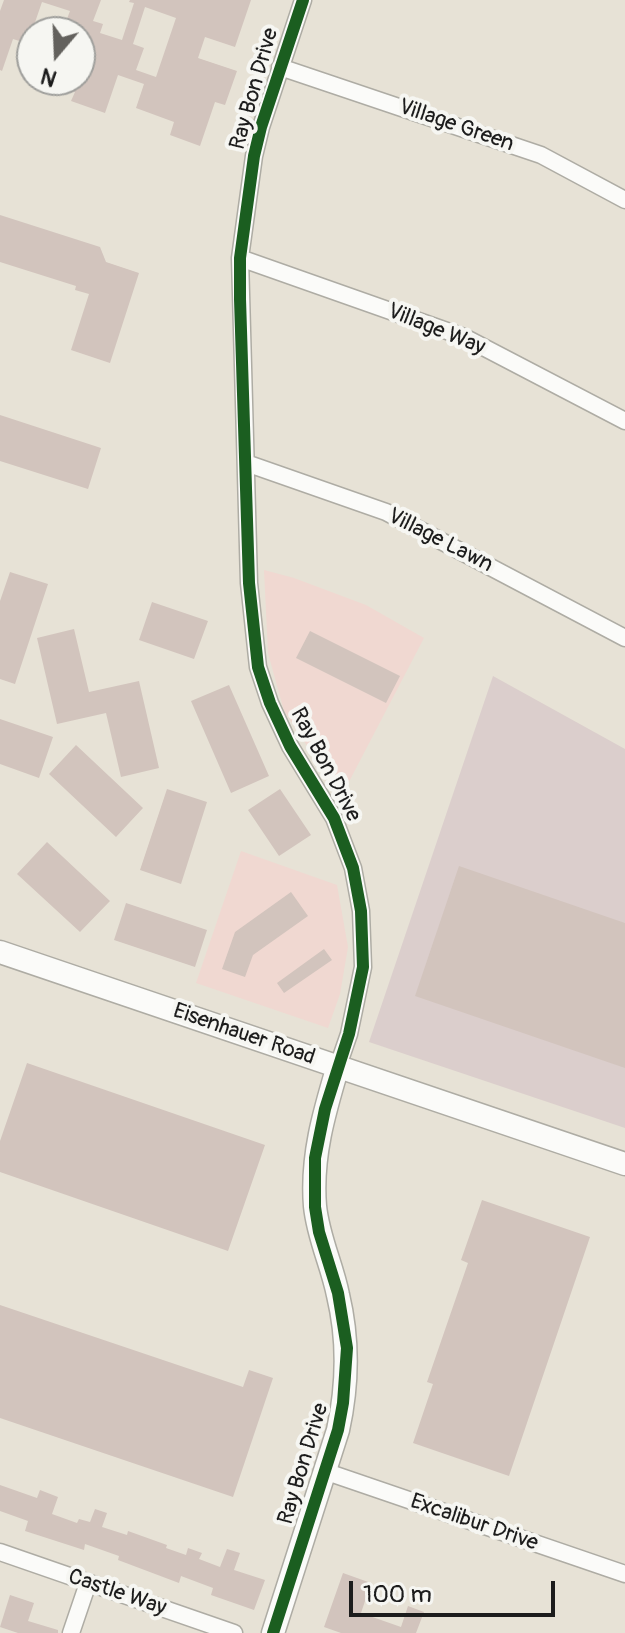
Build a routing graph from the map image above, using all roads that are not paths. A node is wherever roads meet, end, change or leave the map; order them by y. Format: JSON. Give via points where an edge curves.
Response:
{"nodes":[{"id":1,"x":303,"y":0,"type":"edge"},
{"id":2,"x":280,"y":67,"type":"junction"},
{"id":3,"x":625,"y":200,"type":"edge"},
{"id":4,"x":240,"y":258,"type":"junction"},
{"id":5,"x":625,"y":421,"type":"edge"},
{"id":6,"x":246,"y":463,"type":"junction"},
{"id":7,"x":625,"y":638,"type":"edge"},
{"id":8,"x":0,"y":952,"type":"edge"},
{"id":9,"x":338,"y":1066,"type":"junction"},
{"id":10,"x":625,"y":1164,"type":"edge"},
{"id":11,"x":324,"y":1471,"type":"junction"},
{"id":12,"x":0,"y":1552,"type":"edge"},
{"id":13,"x":625,"y":1574,"type":"edge"},
{"id":14,"x":88,"y":1583,"type":"junction"},
{"id":15,"x":71,"y":1633,"type":"edge"},
{"id":16,"x":234,"y":1633,"type":"edge"},
{"id":17,"x":273,"y":1633,"type":"edge"}],
"edges":[{"from":1,"to":2,"type":"street","name":"Ray Bon Drive"},
{"from":2,"to":3,"type":"street","name":"Village Green","via":[[541,155]]},
{"from":2,"to":4,"type":"street","name":"Ray Bon Drive","via":[[254,156]]},
{"from":4,"to":5,"type":"street","name":"Village Way","via":[[464,337]]},
{"from":4,"to":6,"type":"street","name":"Ray Bon Drive"},
{"from":6,"to":7,"type":"street","name":"Village Lawn","via":[[386,512]]},
{"from":6,"to":9,"type":"street","name":"Ray Bon Drive","via":[[249,583],[258,667],[290,746],[334,818],[353,868],[361,911],[363,967]]},
{"from":8,"to":9,"type":"main road","name":"Eisenhauer Road"},
{"from":9,"to":10,"type":"main road","name":"Eisenhauer Road"},
{"from":9,"to":11,"type":"main road","name":"Ray Bon Drive","via":[[319,1133],[314,1183],[319,1232],[338,1293],[347,1348],[338,1430]]},
{"from":11,"to":13,"type":"street","name":"Excalibur Drive"},
{"from":11,"to":17,"type":"main road","name":"Ray Bon Drive"},
{"from":12,"to":14,"type":"street","name":"Castle Way"},
{"from":14,"to":15,"type":"street"},
{"from":14,"to":16,"type":"street","name":"Castle Way"}]}
